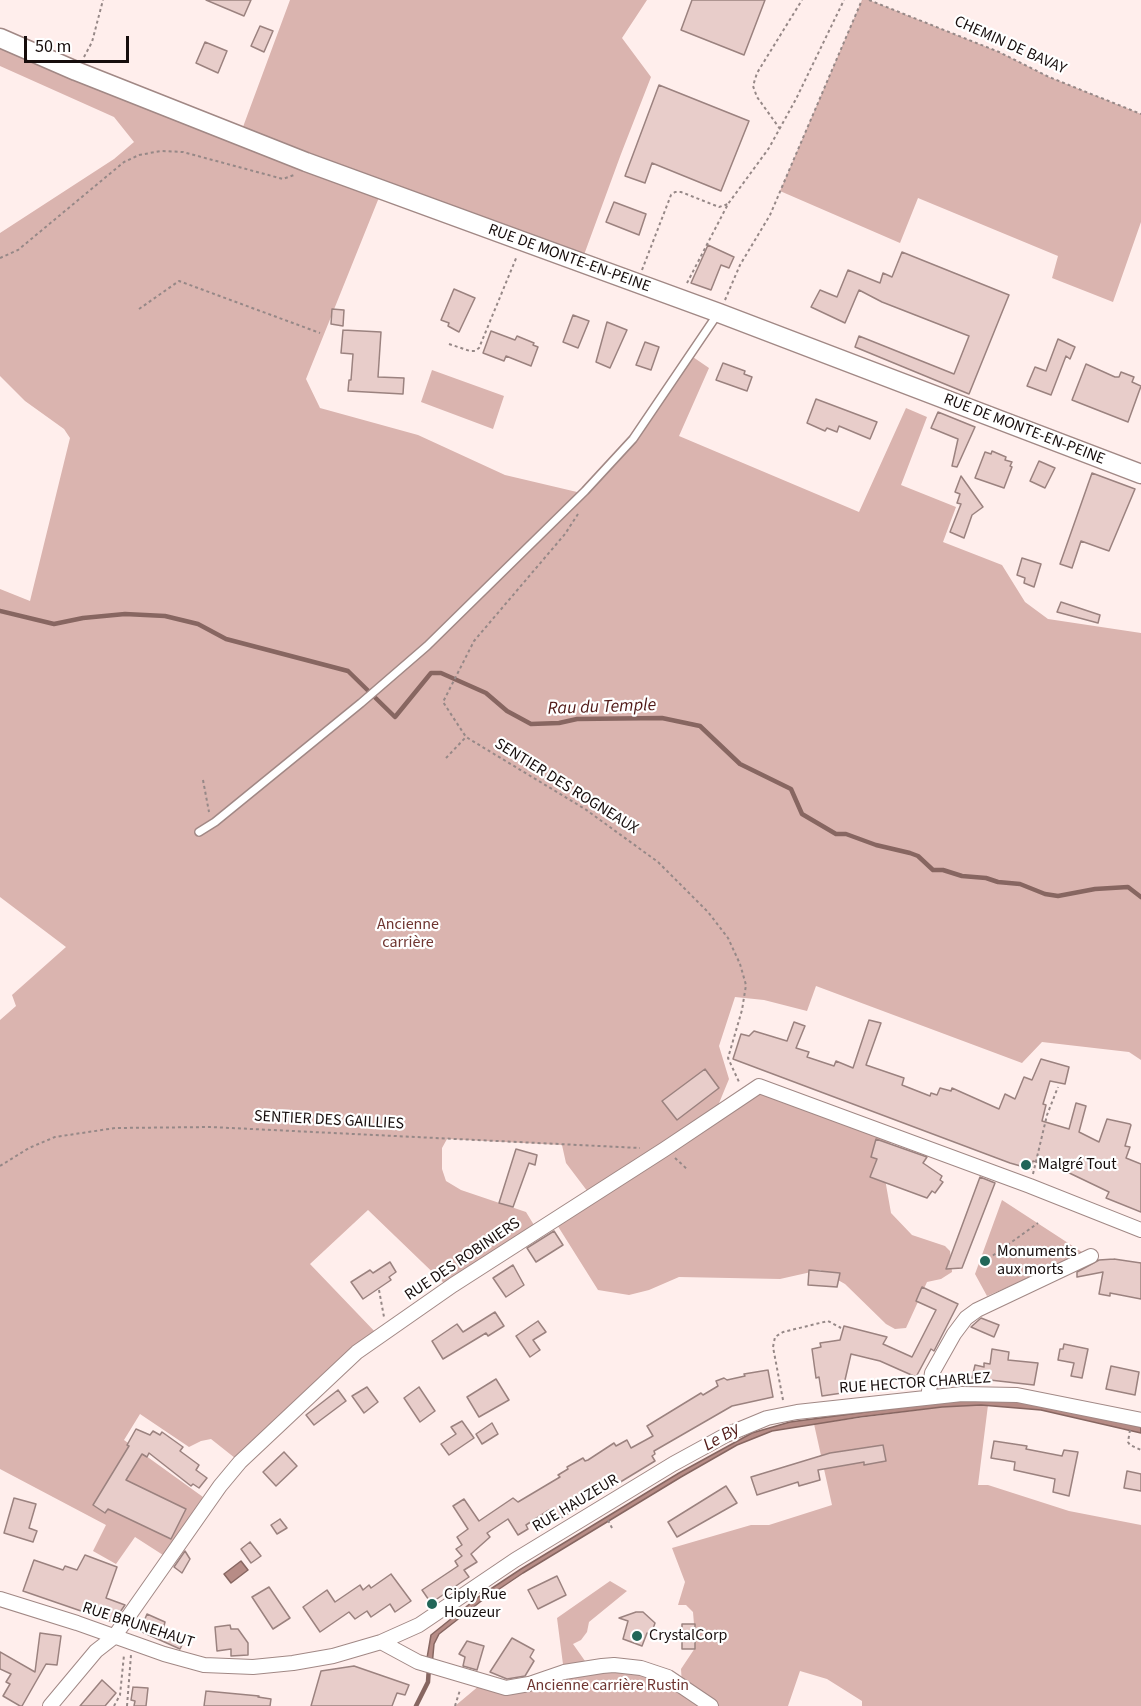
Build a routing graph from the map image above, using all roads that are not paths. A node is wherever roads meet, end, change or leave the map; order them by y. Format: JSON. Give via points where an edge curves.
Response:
{"nodes":[{"id":1,"x":0,"y":38,"type":"edge"},
{"id":2,"x":718,"y":313,"type":"junction"},
{"id":3,"x":1141,"y":474,"type":"edge"},
{"id":4,"x":200,"y":832,"type":"dead end"},
{"id":5,"x":1141,"y":1230,"type":"edge"},
{"id":6,"x":1091,"y":1256,"type":"dead end"},
{"id":7,"x":928,"y":1397,"type":"junction"},
{"id":8,"x":791,"y":1413,"type":"joint"},
{"id":9,"x":1141,"y":1420,"type":"edge"},
{"id":10,"x":0,"y":1599,"type":"edge"},
{"id":11,"x":124,"y":1640,"type":"junction"},
{"id":12,"x":381,"y":1642,"type":"junction"},
{"id":13,"x":50,"y":1706,"type":"edge"},
{"id":14,"x":711,"y":1706,"type":"edge"}],
"edges":[{"from":1,"to":2,"type":"main road","name":"RUE DE MONTE-EN-PEINE","via":[[306,162]]},
{"from":2,"to":3,"type":"main road","name":"RUE DE MONTE-EN-PEINE"},
{"from":2,"to":4,"type":"lane","via":[[633,439],[585,491],[443,630],[361,703]]},
{"from":5,"to":11,"type":"street","name":"RUE DES ROBINIERS","via":[[759,1086],[448,1288],[352,1356],[240,1462],[220,1486]]},
{"from":6,"to":7,"type":"street","via":[[966,1318],[932,1372]]},
{"from":7,"to":8,"type":"street","name":"RUE HECTOR CHARLEZ"},
{"from":7,"to":9,"type":"street","name":"RUE HECTOR CHARLEZ","via":[[1017,1395]]},
{"from":8,"to":12,"type":"street","name":"RUE HAUZEUR","via":[[745,1425],[673,1464],[515,1560],[419,1625]]},
{"from":10,"to":11,"type":"street","name":"RUE BRUNEHAUT"},
{"from":11,"to":12,"type":"street","name":"RUE BRUNEHAUT","via":[[204,1665],[252,1667],[333,1656]]},
{"from":11,"to":13,"type":"street","name":"RUE DES ROBINIERS","via":[[96,1651]]},
{"from":12,"to":14,"type":"street","via":[[418,1662],[506,1688],[602,1666],[652,1671],[669,1677]]}]}
